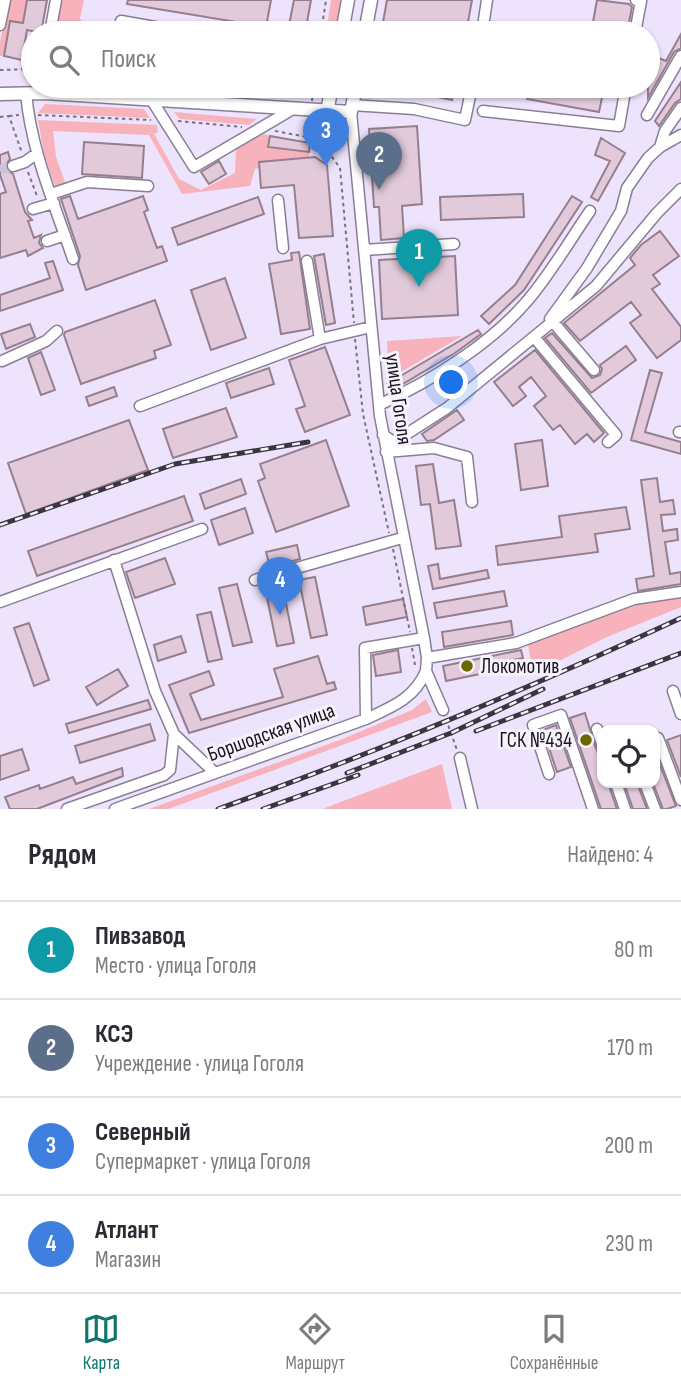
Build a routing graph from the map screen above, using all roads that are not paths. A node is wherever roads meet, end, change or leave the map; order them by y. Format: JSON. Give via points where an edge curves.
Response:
{"nodes":[{"id":1,"x":5,"y":0,"type":"edge"},
{"id":2,"x":56,"y":0,"type":"edge"},
{"id":3,"x":348,"y":0,"type":"edge"},
{"id":4,"x":371,"y":0,"type":"edge"},
{"id":5,"x":488,"y":0,"type":"edge"},
{"id":6,"x":636,"y":0,"type":"edge"},
{"id":7,"x":52,"y":21,"type":"edge"},
{"id":8,"x":344,"y":21,"type":"edge"},
{"id":9,"x":367,"y":21,"type":"edge"},
{"id":10,"x":484,"y":21,"type":"edge"},
{"id":11,"x":637,"y":21,"type":"edge"},
{"id":12,"x":0,"y":25,"type":"edge"},
{"id":13,"x":681,"y":56,"type":"edge"},
{"id":14,"x":660,"y":92,"type":"edge"},
{"id":15,"x":21,"y":93,"type":"edge"},
{"id":16,"x":0,"y":94,"type":"edge"},
{"id":17,"x":26,"y":98,"type":"edge"},
{"id":18,"x":140,"y":98,"type":"edge"},
{"id":19,"x":330,"y":98,"type":"edge"},
{"id":20,"x":354,"y":98,"type":"edge"},
{"id":21,"x":470,"y":98,"type":"edge"},
{"id":22,"x":624,"y":98,"type":"edge"},
{"id":23,"x":657,"y":98,"type":"edge"},
{"id":24,"x":151,"y":99,"type":"junction"},
{"id":25,"x":681,"y":108,"type":"edge"},
{"id":26,"x":293,"y":109,"type":"junction"},
{"id":27,"x":352,"y":109,"type":"junction"},
{"id":28,"x":483,"y":111,"type":"dead end"},
{"id":29,"x":327,"y":112,"type":"junction"},
{"id":30,"x":647,"y":115,"type":"dead end"},
{"id":31,"x":681,"y":135,"type":"edge"},
{"id":32,"x":660,"y":147,"type":"junction"},
{"id":33,"x":36,"y":155,"type":"junction"},
{"id":34,"x":13,"y":166,"type":"tunnel mouth"},
{"id":35,"x":148,"y":186,"type":"dead end"},
{"id":36,"x":681,"y":189,"type":"edge"},
{"id":37,"x":53,"y":199,"type":"junction"},
{"id":38,"x":278,"y":200,"type":"dead end"},
{"id":39,"x":33,"y":209,"type":"dead end"},
{"id":40,"x":590,"y":211,"type":"dead end"},
{"id":41,"x":65,"y":235,"type":"junction"},
{"id":42,"x":47,"y":241,"type":"dead end"},
{"id":43,"x":454,"y":244,"type":"dead end"},
{"id":44,"x":283,"y":248,"type":"dead end"},
{"id":45,"x":365,"y":250,"type":"junction"},
{"id":46,"x":73,"y":259,"type":"dead end"},
{"id":47,"x":307,"y":261,"type":"dead end"},
{"id":48,"x":553,"y":322,"type":"junction"},
{"id":49,"x":371,"y":327,"type":"junction"},
{"id":50,"x":57,"y":331,"type":"dead end"},
{"id":51,"x":537,"y":335,"type":"junction"},
{"id":52,"x":320,"y":339,"type":"junction"},
{"id":53,"x":2,"y":360,"type":"edge"},
{"id":54,"x":594,"y":370,"type":"dead end"},
{"id":55,"x":379,"y":405,"type":"junction"},
{"id":56,"x":140,"y":406,"type":"dead end"},
{"id":57,"x":383,"y":435,"type":"junction"},
{"id":58,"x":608,"y":442,"type":"dead end"},
{"id":59,"x":386,"y":452,"type":"junction"},
{"id":60,"x":472,"y":502,"type":"dead end"},
{"id":61,"x":202,"y":529,"type":"dead end"},
{"id":62,"x":402,"y":538,"type":"junction"},
{"id":63,"x":114,"y":560,"type":"junction"},
{"id":64,"x":254,"y":580,"type":"dead end"},
{"id":65,"x":681,"y":592,"type":"edge"},
{"id":66,"x":0,"y":602,"type":"edge"},
{"id":67,"x":424,"y":638,"type":"junction"},
{"id":68,"x":428,"y":658,"type":"junction"},
{"id":69,"x":426,"y":671,"type":"junction"},
{"id":70,"x":673,"y":691,"type":"dead end"},
{"id":71,"x":443,"y":710,"type":"road end"},
{"id":72,"x":681,"y":715,"type":"edge"},
{"id":73,"x":366,"y":719,"type":"junction"},
{"id":74,"x":174,"y":734,"type":"junction"},
{"id":75,"x":660,"y":742,"type":"edge"},
{"id":76,"x":460,"y":758,"type":"road end"},
{"id":77,"x":215,"y":773,"type":"junction"},
{"id":78,"x":549,"y":774,"type":"dead end"},
{"id":79,"x":618,"y":788,"type":"edge"},
{"id":80,"x":648,"y":788,"type":"edge"},
{"id":81,"x":681,"y":800,"type":"edge"},
{"id":82,"x":67,"y":809,"type":"edge"},
{"id":83,"x":115,"y":809,"type":"edge"},
{"id":84,"x":472,"y":809,"type":"edge"},
{"id":85,"x":593,"y":809,"type":"edge"},
{"id":86,"x":625,"y":809,"type":"edge"},
{"id":87,"x":655,"y":809,"type":"edge"}],
"edges":[{"from":1,"to":12,"type":"street"},
{"from":2,"to":7,"type":"street"},
{"from":3,"to":8,"type":"main road"},
{"from":4,"to":9,"type":"main road"},
{"from":5,"to":10,"type":"street"},
{"from":6,"to":11,"type":"street","via":[[641,1]]},
{"from":13,"to":14,"type":"street"},
{"from":15,"to":16,"type":"main road"},
{"from":17,"to":33,"type":"street"},
{"from":18,"to":24,"type":"main road"},
{"from":19,"to":29,"type":"main road"},
{"from":20,"to":27,"type":"main road","name":"улица Гоголя"},
{"from":21,"to":27,"type":"street","via":[[465,120],[414,109]]},
{"from":22,"to":28,"type":"street","via":[[619,126]]},
{"from":23,"to":30,"type":"street"},
{"from":24,"to":26,"type":"main road"},
{"from":24,"to":26,"type":"street","via":[[194,167]]},
{"from":25,"to":32,"type":"street"},
{"from":26,"to":29,"type":"main road"},
{"from":27,"to":29,"type":"main road"},
{"from":27,"to":45,"type":"street","name":"улица Гоголя"},
{"from":31,"to":32,"type":"street"},
{"from":32,"to":51,"type":"street","via":[[627,188],[621,211],[587,268]]},
{"from":33,"to":34,"type":"street"},
{"from":33,"to":37,"type":"street"},
{"from":35,"to":37,"type":"street","via":[[87,182]]},
{"from":36,"to":48,"type":"street","via":[[596,286]]},
{"from":37,"to":39,"type":"street"},
{"from":37,"to":41,"type":"street"},
{"from":38,"to":44,"type":"street"},
{"from":40,"to":55,"type":"street","via":[[528,300],[485,342]]},
{"from":41,"to":42,"type":"street"},
{"from":41,"to":46,"type":"street"},
{"from":43,"to":45,"type":"street"},
{"from":45,"to":49,"type":"street","name":"улица Гоголя"},
{"from":47,"to":52,"type":"street"},
{"from":48,"to":51,"type":"street"},
{"from":48,"to":54,"type":"street"},
{"from":49,"to":52,"type":"street"},
{"from":49,"to":55,"type":"street","name":"улица Гоголя"},
{"from":50,"to":53,"type":"street","via":[[46,341]]},
{"from":51,"to":57,"type":"street","via":[[409,433],[394,442]]},
{"from":51,"to":58,"type":"street","via":[[615,435]]},
{"from":52,"to":56,"type":"street"},
{"from":55,"to":57,"type":"street","name":"улица Гоголя"},
{"from":57,"to":59,"type":"street","name":"улица Гоголя"},
{"from":59,"to":60,"type":"street","via":[[434,449],[467,457]]},
{"from":59,"to":62,"type":"street","name":"улица Гоголя"},
{"from":61,"to":63,"type":"street"},
{"from":62,"to":64,"type":"street"},
{"from":62,"to":67,"type":"street","name":"улица Гоголя"},
{"from":63,"to":66,"type":"street"},
{"from":63,"to":74,"type":"street","via":[[155,691]]},
{"from":65,"to":68,"type":"street","via":[[634,599],[516,643]]},
{"from":67,"to":68,"type":"street","name":"улица Гоголя"},
{"from":67,"to":73,"type":"street","via":[[365,648]]},
{"from":68,"to":69,"type":"street","name":"улица Гоголя"},
{"from":69,"to":71,"type":"street"},
{"from":69,"to":73,"type":"street","name":"Боршодская улица","via":[[412,694]]},
{"from":70,"to":72,"type":"street"},
{"from":73,"to":77,"type":"street","name":"Боршодская улица"},
{"from":74,"to":77,"type":"street"},
{"from":74,"to":82,"type":"street","via":[[170,770],[164,775]]},
{"from":75,"to":81,"type":"street"},
{"from":76,"to":84,"type":"street"},
{"from":77,"to":83,"type":"street","name":"Боршодская улица"},
{"from":78,"to":85,"type":"street","via":[[533,725],[561,715]]},
{"from":79,"to":86,"type":"street"},
{"from":80,"to":87,"type":"street"}]}
